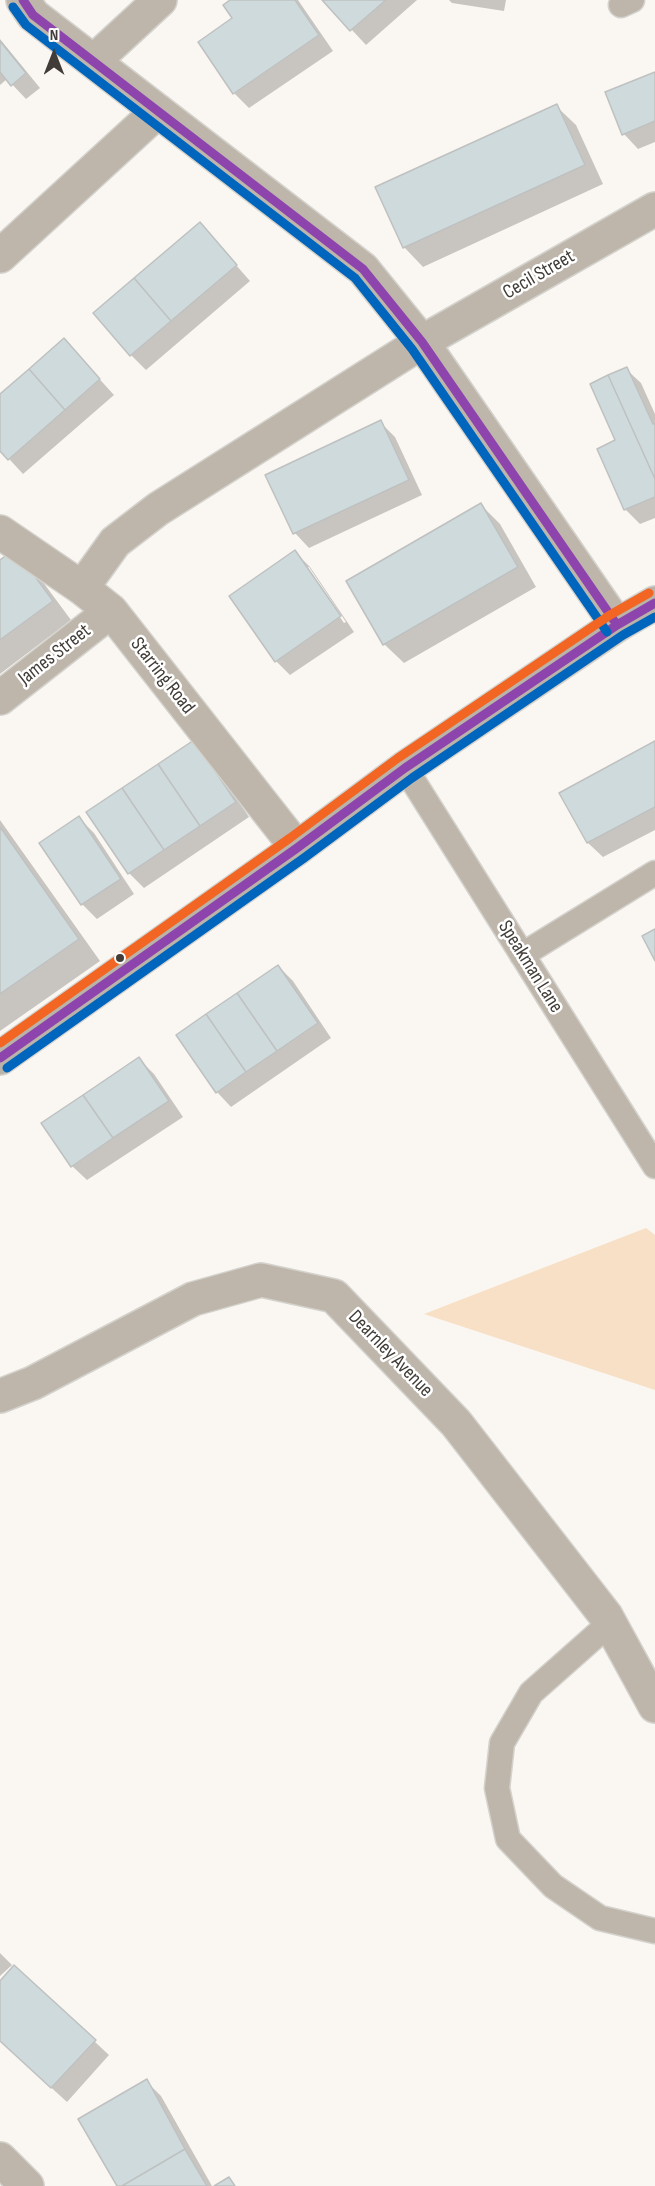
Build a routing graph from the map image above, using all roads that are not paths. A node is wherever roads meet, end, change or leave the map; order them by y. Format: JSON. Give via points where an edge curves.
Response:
{"nodes":[{"id":1,"x":23,"y":0,"type":"edge"},
{"id":2,"x":160,"y":0,"type":"edge"},
{"id":3,"x":93,"y":61,"type":"junction"},
{"id":4,"x":158,"y":111,"type":"junction"},
{"id":5,"x":655,"y":209,"type":"edge"},
{"id":6,"x":0,"y":256,"type":"edge"},
{"id":7,"x":422,"y":342,"type":"junction"},
{"id":8,"x":0,"y":532,"type":"edge"},
{"id":9,"x":82,"y":588,"type":"junction"},
{"id":10,"x":655,"y":603,"type":"edge"},
{"id":11,"x":111,"y":611,"type":"junction"},
{"id":12,"x":617,"y":625,"type":"junction"},
{"id":13,"x":0,"y":698,"type":"edge"},
{"id":14,"x":405,"y":768,"type":"junction"},
{"id":15,"x":297,"y":848,"type":"junction"},
{"id":16,"x":655,"y":873,"type":"edge"},
{"id":17,"x":522,"y":954,"type":"junction"},
{"id":18,"x":0,"y":1058,"type":"edge"},
{"id":19,"x":655,"y":1166,"type":"edge"},
{"id":20,"x":0,"y":1396,"type":"edge"},
{"id":21,"x":610,"y":1623,"type":"junction"},
{"id":22,"x":655,"y":1706,"type":"edge"},
{"id":23,"x":655,"y":1931,"type":"edge"},
{"id":24,"x":0,"y":2159,"type":"edge"},
{"id":25,"x":27,"y":2186,"type":"edge"}],
"edges":[{"from":1,"to":3,"type":"street","via":[[33,15]]},
{"from":2,"to":3,"type":"street"},
{"from":3,"to":4,"type":"street"},
{"from":4,"to":6,"type":"street"},
{"from":4,"to":7,"type":"street","via":[[363,269]]},
{"from":5,"to":7,"type":"street","name":"Cecil Street"},
{"from":7,"to":9,"type":"street","name":"Cecil Street","via":[[158,509],[115,542]]},
{"from":7,"to":12,"type":"street"},
{"from":8,"to":9,"type":"street","name":"Starring Road"},
{"from":9,"to":11,"type":"street","name":"Starring Road"},
{"from":10,"to":12,"type":"highway"},
{"from":11,"to":13,"type":"street","name":"James Street"},
{"from":11,"to":15,"type":"street","name":"Starring Road"},
{"from":12,"to":14,"type":"highway"},
{"from":14,"to":15,"type":"highway"},
{"from":14,"to":17,"type":"lane","name":"Speakman Lane"},
{"from":15,"to":18,"type":"highway"},
{"from":16,"to":17,"type":"lane"},
{"from":17,"to":19,"type":"lane","name":"Speakman Lane"},
{"from":20,"to":21,"type":"street","name":"Dearnley Avenue","via":[[33,1383],[193,1299],[261,1280],[334,1296],[456,1423]]},
{"from":21,"to":22,"type":"street","name":"Dearnley Avenue"},
{"from":21,"to":23,"type":"lane","via":[[531,1693],[502,1743],[497,1788],[508,1839],[553,1886],[600,1918]]},
{"from":24,"to":25,"type":"street"}]}
